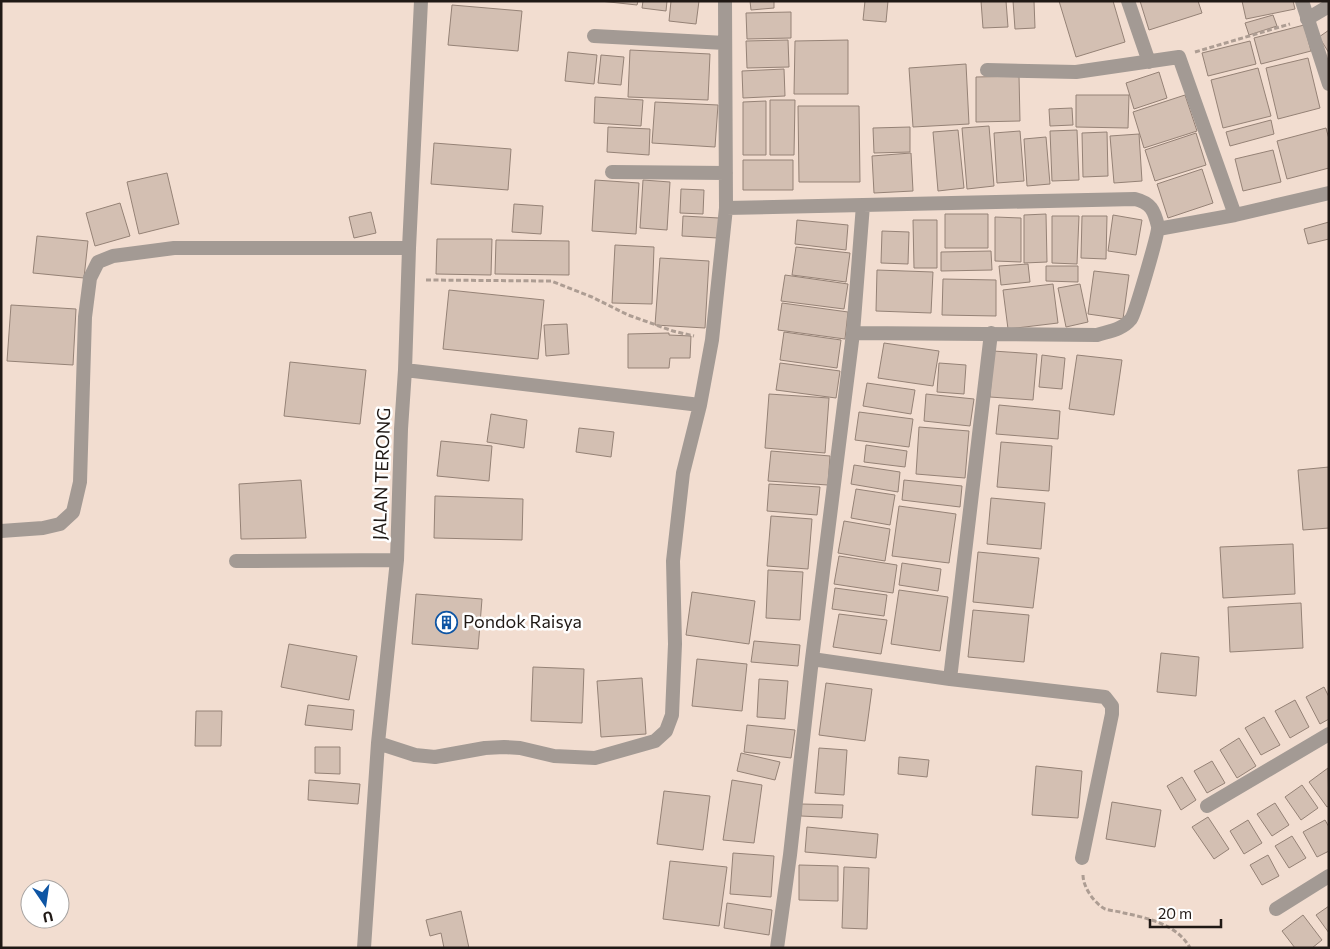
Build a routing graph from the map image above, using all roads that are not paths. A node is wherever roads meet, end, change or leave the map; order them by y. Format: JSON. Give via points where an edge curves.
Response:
{"nodes":[{"id":1,"x":421,"y":1,"type":"edge"},
{"id":2,"x":725,"y":1,"type":"edge"},
{"id":3,"x":1128,"y":1,"type":"edge"},
{"id":4,"x":1302,"y":1,"type":"edge"},
{"id":5,"x":1329,"y":6,"type":"edge"},
{"id":6,"x":1307,"y":19,"type":"junction"},
{"id":7,"x":594,"y":36,"type":"dead end"},
{"id":8,"x":725,"y":43,"type":"junction"},
{"id":9,"x":1149,"y":62,"type":"junction"},
{"id":10,"x":987,"y":70,"type":"dead end"},
{"id":11,"x":1329,"y":84,"type":"edge"},
{"id":12,"x":612,"y":172,"type":"dead end"},
{"id":13,"x":726,"y":173,"type":"junction"},
{"id":14,"x":1329,"y":193,"type":"edge"},
{"id":15,"x":863,"y":205,"type":"junction"},
{"id":16,"x":726,"y":208,"type":"junction"},
{"id":17,"x":1235,"y":215,"type":"junction"},
{"id":18,"x":1158,"y":228,"type":"junction"},
{"id":19,"x":409,"y":248,"type":"junction"},
{"id":20,"x":852,"y":333,"type":"junction"},
{"id":21,"x":991,"y":333,"type":"junction"},
{"id":22,"x":405,"y":370,"type":"junction"},
{"id":23,"x":700,"y":405,"type":"junction"},
{"id":24,"x":1,"y":531,"type":"edge"},
{"id":25,"x":398,"y":560,"type":"junction"},
{"id":26,"x":236,"y":561,"type":"dead end"},
{"id":27,"x":812,"y":659,"type":"junction"},
{"id":28,"x":950,"y":679,"type":"junction"},
{"id":29,"x":1329,"y":734,"type":"edge"},
{"id":30,"x":378,"y":744,"type":"junction"},
{"id":31,"x":1207,"y":806,"type":"dead end"},
{"id":32,"x":1082,"y":858,"type":"road end"},
{"id":33,"x":1329,"y":876,"type":"edge"},
{"id":34,"x":1276,"y":909,"type":"dead end"},
{"id":35,"x":364,"y":948,"type":"edge"},
{"id":36,"x":777,"y":948,"type":"edge"}],
"edges":[{"from":1,"to":19,"type":"street","name":"JALAN TERONG"},
{"from":2,"to":8,"type":"street"},
{"from":3,"to":9,"type":"street"},
{"from":4,"to":6,"type":"street"},
{"from":5,"to":6,"type":"street"},
{"from":6,"to":11,"type":"street"},
{"from":7,"to":8,"type":"street"},
{"from":8,"to":13,"type":"street"},
{"from":9,"to":10,"type":"street","via":[[1076,72]]},
{"from":9,"to":17,"type":"street","via":[[1179,56]]},
{"from":12,"to":13,"type":"street"},
{"from":13,"to":16,"type":"street"},
{"from":14,"to":17,"type":"street"},
{"from":15,"to":16,"type":"street"},
{"from":15,"to":18,"type":"street","via":[[1135,200],[1151,206]]},
{"from":15,"to":20,"type":"street"},
{"from":16,"to":23,"type":"street","via":[[712,340]]},
{"from":17,"to":18,"type":"street"},
{"from":18,"to":21,"type":"street","via":[[1133,317],[1122,328],[1097,335]]},
{"from":19,"to":22,"type":"street","name":"JALAN TERONG"},
{"from":19,"to":24,"type":"street","via":[[174,248],[113,256],[98,262],[90,278],[85,317],[80,482],[73,512],[60,524]]},
{"from":20,"to":21,"type":"street"},
{"from":20,"to":27,"type":"street"},
{"from":21,"to":28,"type":"street"},
{"from":22,"to":23,"type":"street"},
{"from":22,"to":25,"type":"street","name":"JALAN TERONG"},
{"from":23,"to":30,"type":"street","via":[[683,472],[673,561],[675,644],[672,715],[666,731],[654,741],[595,758],[554,756],[504,747],[435,757]]},
{"from":25,"to":26,"type":"street"},
{"from":25,"to":30,"type":"street","name":"JALAN TERONG"},
{"from":27,"to":28,"type":"street"},
{"from":27,"to":36,"type":"street"},
{"from":28,"to":32,"type":"street","via":[[1105,697],[1112,706]]},
{"from":29,"to":31,"type":"street"},
{"from":30,"to":35,"type":"street","name":"JALAN TERONG"},
{"from":33,"to":34,"type":"street"}]}
